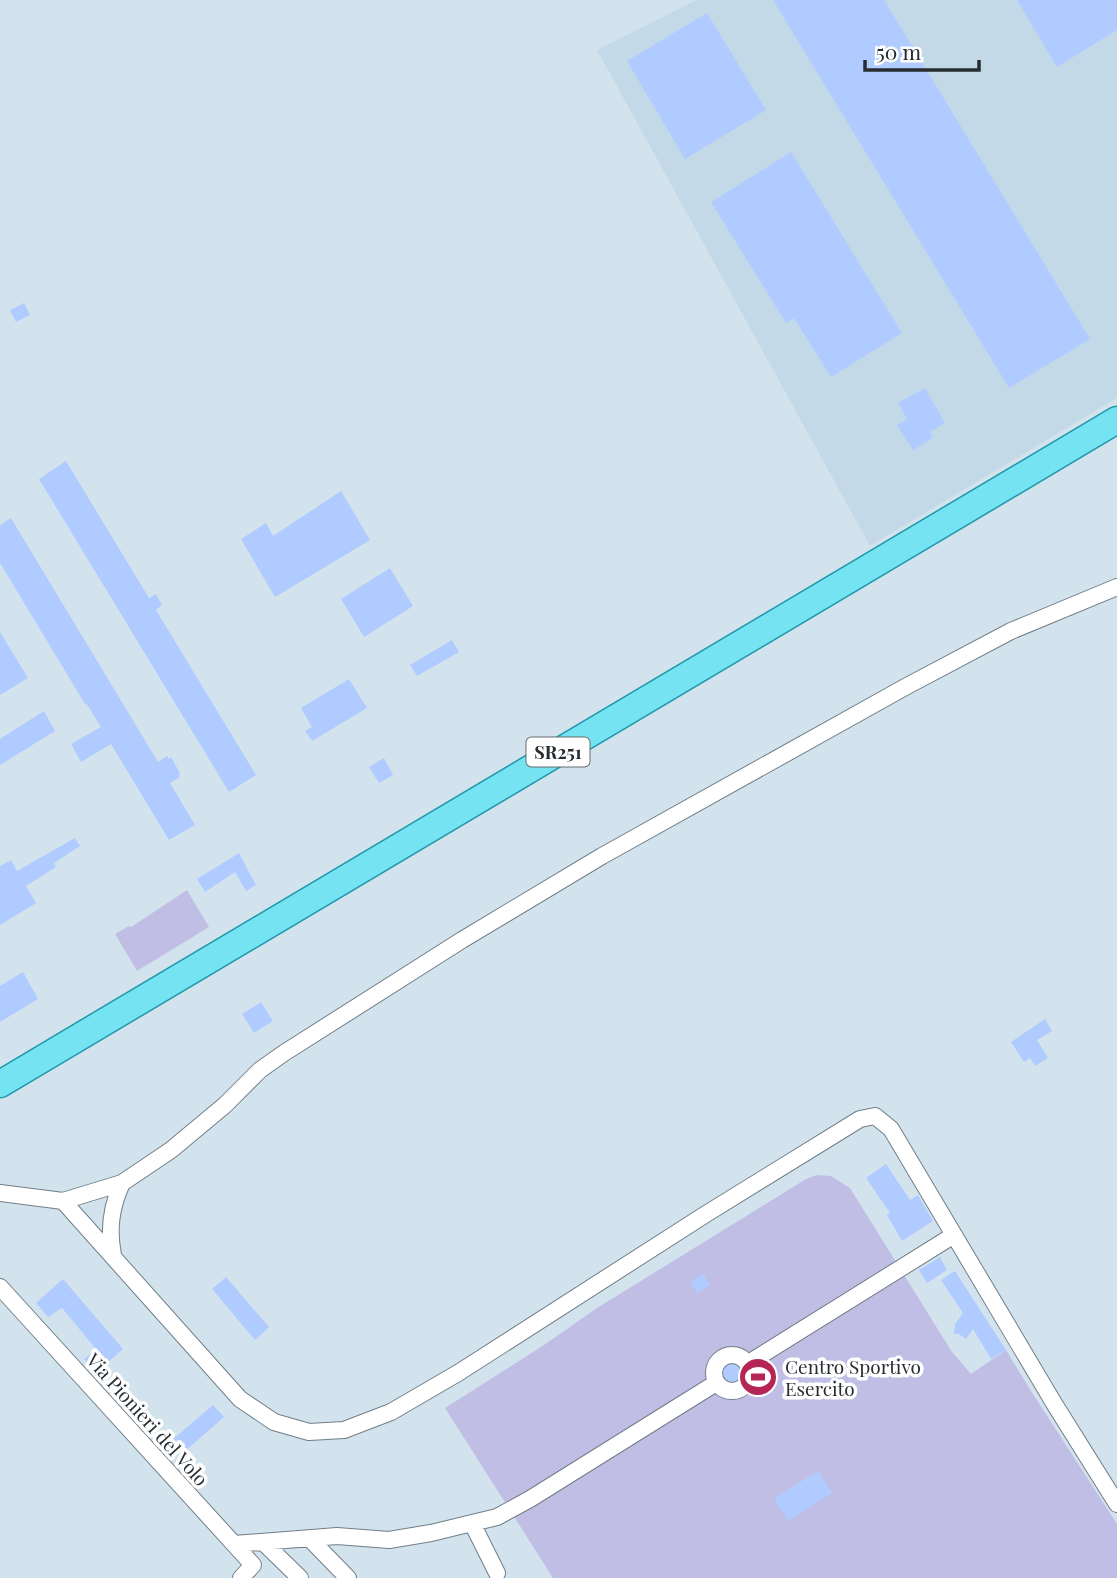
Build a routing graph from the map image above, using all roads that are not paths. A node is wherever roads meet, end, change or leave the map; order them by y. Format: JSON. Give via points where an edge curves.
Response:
{"nodes":[{"id":1,"x":1117,"y":420,"type":"edge"},
{"id":2,"x":1117,"y":587,"type":"edge"},
{"id":3,"x":0,"y":1084,"type":"edge"},
{"id":4,"x":122,"y":1183,"type":"junction"},
{"id":5,"x":0,"y":1193,"type":"edge"},
{"id":6,"x":64,"y":1201,"type":"junction"},
{"id":7,"x":954,"y":1236,"type":"junction"},
{"id":8,"x":113,"y":1255,"type":"junction"},
{"id":9,"x":0,"y":1287,"type":"edge"},
{"id":10,"x":747,"y":1364,"type":"junction"},
{"id":11,"x":716,"y":1383,"type":"junction"},
{"id":12,"x":1117,"y":1504,"type":"edge"},
{"id":13,"x":472,"y":1523,"type":"junction"},
{"id":14,"x":309,"y":1538,"type":"junction"},
{"id":15,"x":262,"y":1542,"type":"junction"},
{"id":16,"x":234,"y":1544,"type":"junction"},
{"id":17,"x":496,"y":1576,"type":"edge"},
{"id":18,"x":241,"y":1578,"type":"edge"},
{"id":19,"x":300,"y":1578,"type":"edge"},
{"id":20,"x":348,"y":1578,"type":"edge"}],
"edges":[{"from":1,"to":3,"type":"main road","number":"SR251"},
{"from":2,"to":4,"type":"street","via":[[1011,631],[907,685],[602,856],[284,1053],[171,1150]]},
{"from":4,"to":6,"type":"street"},
{"from":4,"to":8,"type":"street","via":[[110,1218]]},
{"from":5,"to":6,"type":"street"},
{"from":6,"to":8,"type":"street"},
{"from":7,"to":8,"type":"street","via":[[891,1129],[875,1116],[860,1119],[391,1412],[344,1430],[309,1432],[274,1422],[240,1399]]},
{"from":7,"to":10,"type":"street"},
{"from":7,"to":12,"type":"street"},
{"from":9,"to":16,"type":"street","name":"Via Pionieri del Volo"},
{"from":10,"to":11,"type":"street","via":[[733,1355],[722,1358],[715,1367]]},
{"from":10,"to":11,"type":"street","via":[[750,1376],[744,1387],[726,1391]]},
{"from":11,"to":13,"type":"street","via":[[530,1499],[497,1517]]},
{"from":13,"to":14,"type":"street","via":[[389,1540]]},
{"from":13,"to":17,"type":"street"},
{"from":14,"to":15,"type":"street"},
{"from":14,"to":20,"type":"street"},
{"from":15,"to":16,"type":"street"},
{"from":15,"to":19,"type":"street"},
{"from":16,"to":18,"type":"street","name":"Via Pionieri del Volo","via":[[253,1565]]}]}
